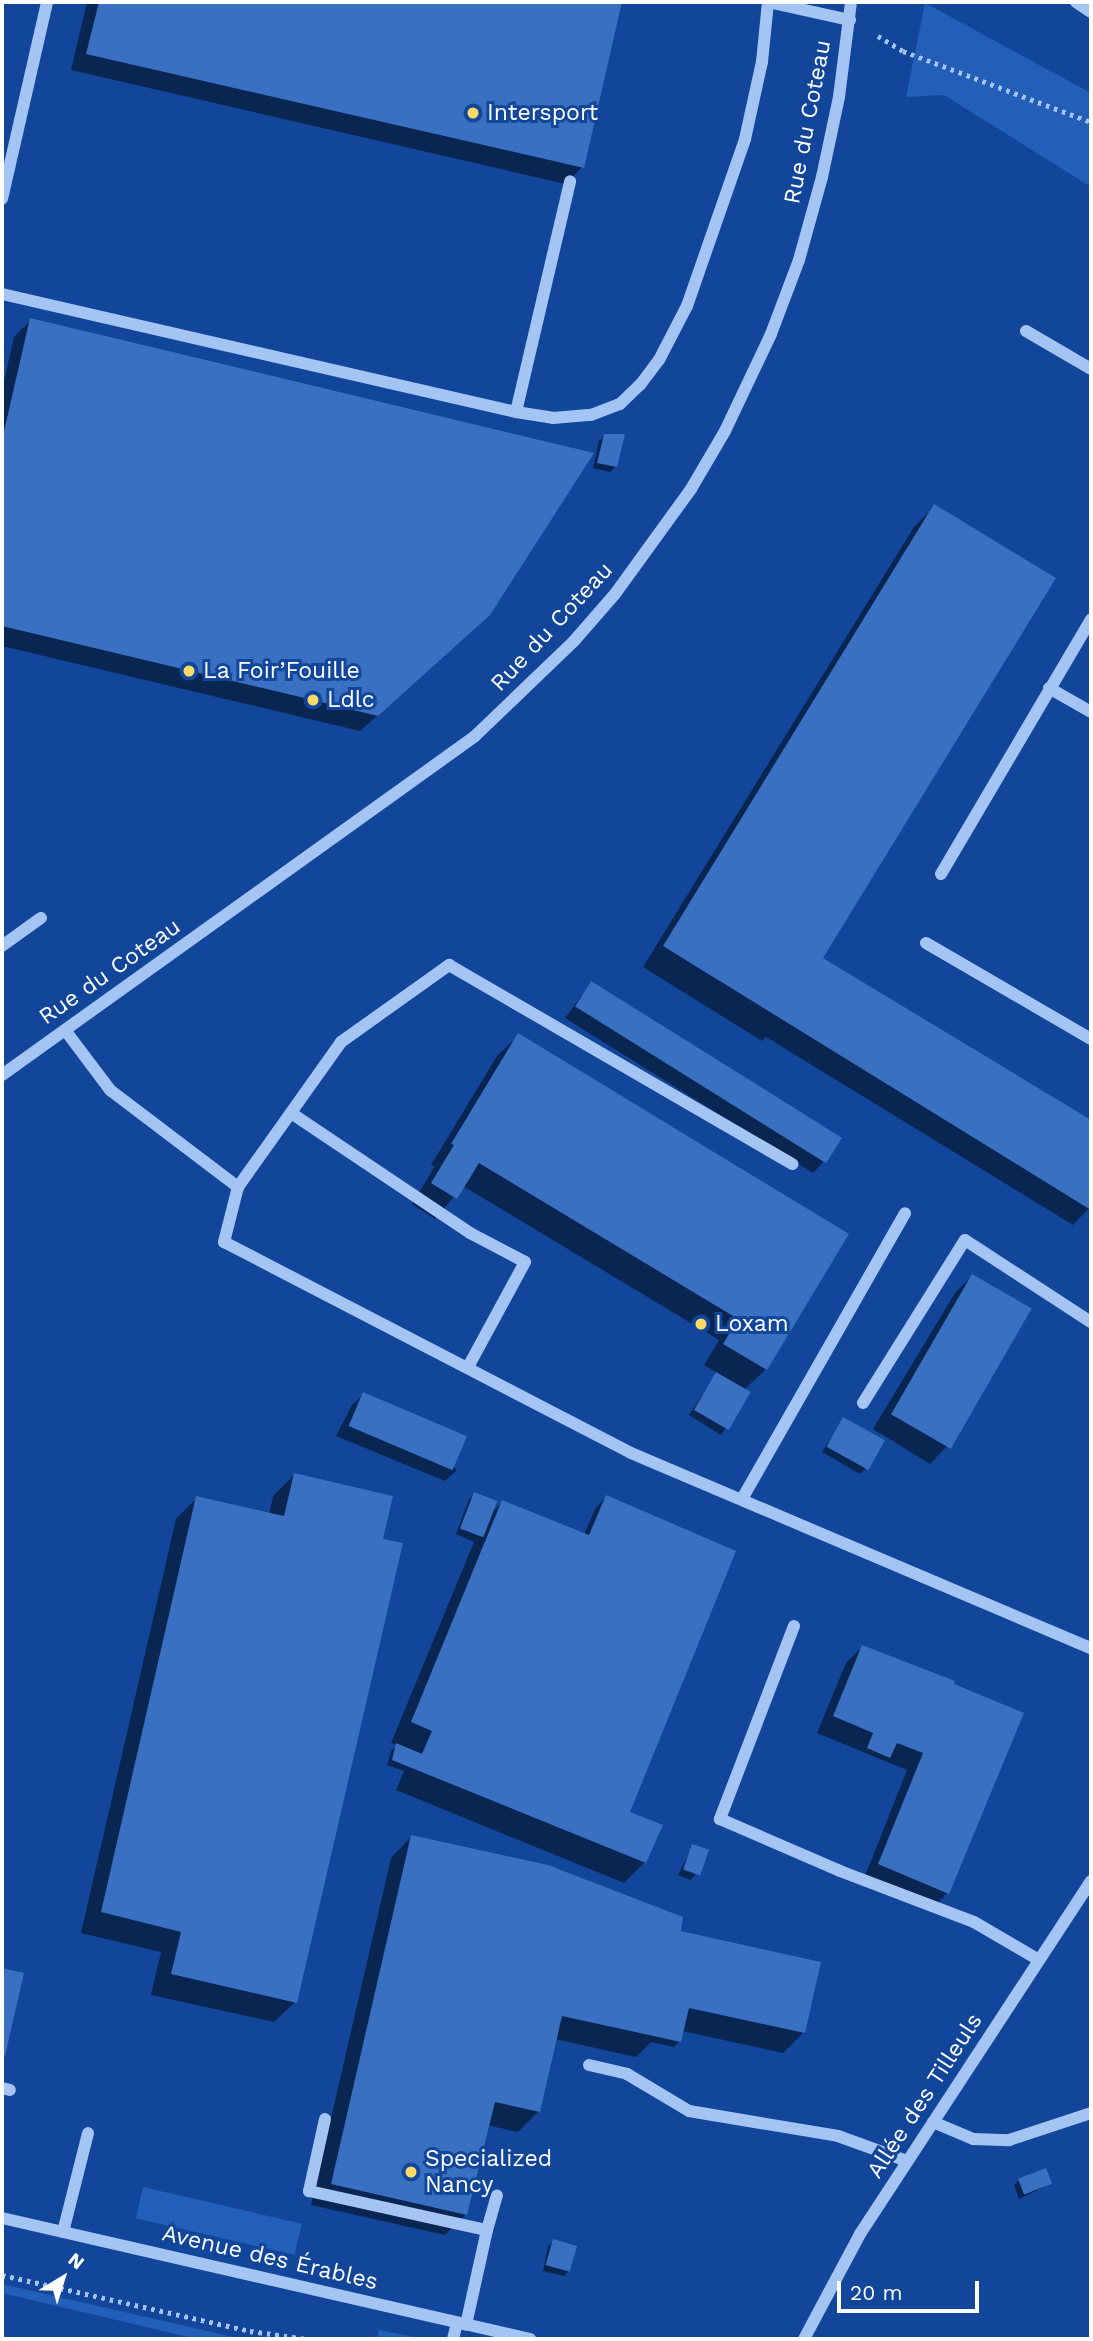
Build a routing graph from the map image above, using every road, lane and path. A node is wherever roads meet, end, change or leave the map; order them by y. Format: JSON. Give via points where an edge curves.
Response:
{"nodes":[{"id":1,"x":47,"y":2,"type":"edge"},
{"id":2,"x":768,"y":2,"type":"edge"},
{"id":3,"x":851,"y":2,"type":"edge"},
{"id":4,"x":1076,"y":2,"type":"edge"},
{"id":5,"x":1091,"y":12,"type":"edge"},
{"id":6,"x":849,"y":20,"type":"junction"},
{"id":7,"x":1091,"y":121,"type":"edge"},
{"id":8,"x":570,"y":181,"type":"dead end"},
{"id":9,"x":2,"y":200,"type":"edge"},
{"id":10,"x":2,"y":294,"type":"edge"},
{"id":11,"x":1026,"y":331,"type":"dead end"},
{"id":12,"x":1091,"y":369,"type":"edge"},
{"id":13,"x":516,"y":412,"type":"junction"},
{"id":14,"x":1091,"y":619,"type":"edge"},
{"id":15,"x":1049,"y":688,"type":"junction"},
{"id":16,"x":1091,"y":712,"type":"edge"},
{"id":17,"x":941,"y":874,"type":"dead end"},
{"id":18,"x":41,"y":918,"type":"dead end"},
{"id":19,"x":926,"y":943,"type":"dead end"},
{"id":20,"x":2,"y":946,"type":"edge"},
{"id":21,"x":65,"y":1030,"type":"junction"},
{"id":22,"x":1091,"y":1039,"type":"edge"},
{"id":23,"x":2,"y":1075,"type":"edge"},
{"id":24,"x":291,"y":1113,"type":"junction"},
{"id":25,"x":792,"y":1164,"type":"dead end"},
{"id":26,"x":238,"y":1186,"type":"junction"},
{"id":27,"x":905,"y":1213,"type":"dead end"},
{"id":28,"x":1091,"y":1322,"type":"edge"},
{"id":29,"x":468,"y":1367,"type":"junction"},
{"id":30,"x":863,"y":1403,"type":"dead end"},
{"id":31,"x":742,"y":1499,"type":"junction"},
{"id":32,"x":794,"y":1626,"type":"dead end"},
{"id":33,"x":1091,"y":1648,"type":"edge"},
{"id":34,"x":1091,"y":1881,"type":"edge"},
{"id":35,"x":1039,"y":1961,"type":"junction"},
{"id":36,"x":589,"y":2065,"type":"dead end"},
{"id":37,"x":1091,"y":2113,"type":"edge"},
{"id":38,"x":325,"y":2119,"type":"dead end"},
{"id":39,"x":933,"y":2122,"type":"junction"},
{"id":40,"x":88,"y":2133,"type":"dead end"},
{"id":41,"x":908,"y":2161,"type":"junction"},
{"id":42,"x":496,"y":2195,"type":"dead end"},
{"id":43,"x":2,"y":2218,"type":"edge"},
{"id":44,"x":487,"y":2230,"type":"junction"},
{"id":45,"x":63,"y":2232,"type":"junction"},
{"id":46,"x":2,"y":2275,"type":"edge"},
{"id":47,"x":462,"y":2324,"type":"junction"},
{"id":48,"x":306,"y":2339,"type":"edge"},
{"id":49,"x":453,"y":2339,"type":"edge"},
{"id":50,"x":530,"y":2339,"type":"edge"},
{"id":51,"x":804,"y":2339,"type":"edge"}],
"edges":[{"from":1,"to":9,"type":"street"},
{"from":2,"to":6,"type":"street"},
{"from":2,"to":13,"type":"street","via":[[762,62],[745,139],[687,306],[659,360],[620,404],[591,415],[554,418]]},
{"from":3,"to":6,"type":"street","name":"Rue du Coteau"},
{"from":4,"to":5,"type":"street"},
{"from":6,"to":7,"type":"path","via":[[903,51]]},
{"from":6,"to":21,"type":"street","name":"Rue du Coteau","via":[[839,97],[799,260],[771,334],[724,431],[649,550],[574,640],[474,737]]},
{"from":8,"to":13,"type":"street"},
{"from":10,"to":13,"type":"street"},
{"from":11,"to":12,"type":"street"},
{"from":14,"to":15,"type":"street"},
{"from":15,"to":16,"type":"street"},
{"from":15,"to":17,"type":"street"},
{"from":18,"to":20,"type":"street"},
{"from":19,"to":22,"type":"street"},
{"from":21,"to":23,"type":"street","name":"Rue du Coteau"},
{"from":21,"to":26,"type":"street","via":[[110,1090]]},
{"from":24,"to":25,"type":"street","via":[[341,1042],[449,965]]},
{"from":24,"to":26,"type":"street"},
{"from":24,"to":29,"type":"street","via":[[470,1233],[525,1262]]},
{"from":26,"to":29,"type":"street","via":[[224,1242]]},
{"from":27,"to":31,"type":"street"},
{"from":28,"to":30,"type":"street","via":[[965,1240]]},
{"from":29,"to":31,"type":"street","via":[[631,1452]]},
{"from":31,"to":33,"type":"street"},
{"from":32,"to":35,"type":"street","via":[[720,1819],[974,1922]]},
{"from":34,"to":35,"type":"street","name":"Allée des Tilleuls"},
{"from":35,"to":39,"type":"street","name":"Allée des Tilleuls"},
{"from":36,"to":41,"type":"street","via":[[627,2074],[689,2111],[838,2136]]},
{"from":37,"to":39,"type":"street","via":[[1009,2140],[973,2139]]},
{"from":38,"to":44,"type":"street","via":[[309,2191]]},
{"from":39,"to":41,"type":"street","name":"Allée des Tilleuls"},
{"from":40,"to":45,"type":"street"},
{"from":41,"to":51,"type":"street","name":"Allée des Tilleuls"},
{"from":42,"to":44,"type":"street"},
{"from":43,"to":45,"type":"street","name":"Avenue des Érables"},
{"from":44,"to":47,"type":"street"},
{"from":45,"to":47,"type":"street","name":"Avenue des Érables"},
{"from":46,"to":48,"type":"path","via":[[250,2331]]},
{"from":47,"to":49,"type":"street"},
{"from":47,"to":50,"type":"street","name":"Avenue des Érables"}]}
